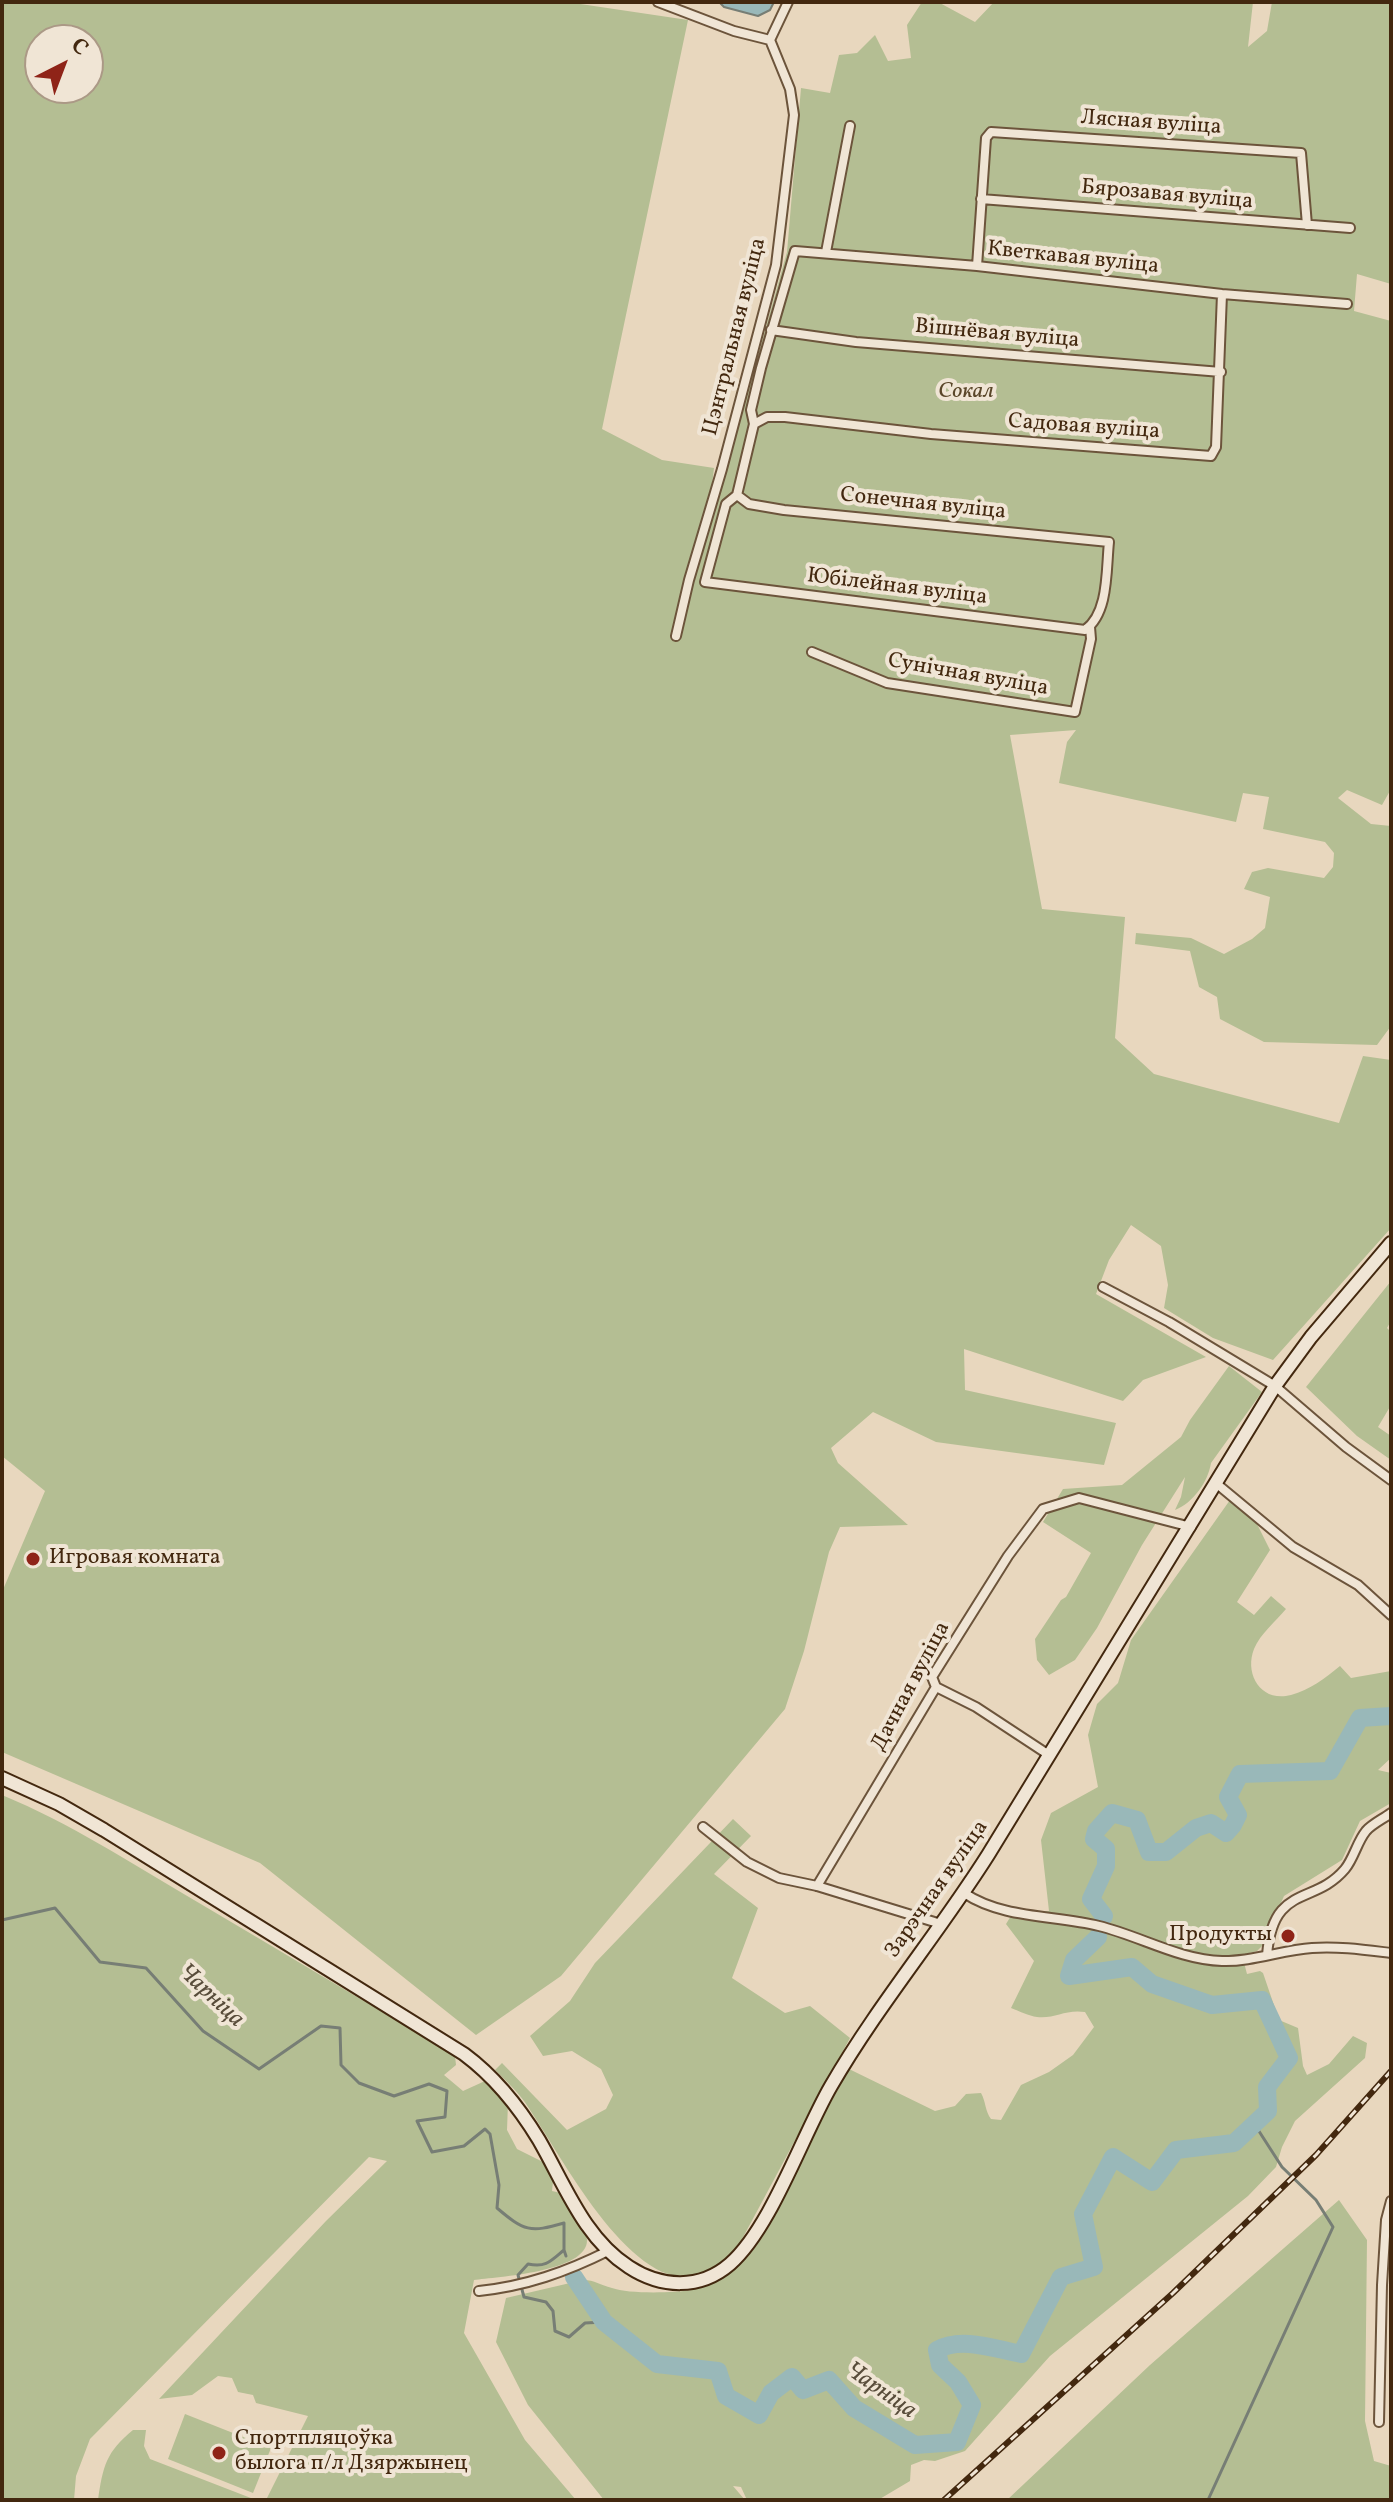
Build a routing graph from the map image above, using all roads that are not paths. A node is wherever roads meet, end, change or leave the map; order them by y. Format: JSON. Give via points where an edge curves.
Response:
{"nodes":[{"id":1,"x":658,"y":2,"type":"edge"},
{"id":2,"x":788,"y":2,"type":"edge"},
{"id":3,"x":770,"y":40,"type":"junction"},
{"id":4,"x":850,"y":126,"type":"dead end"},
{"id":5,"x":981,"y":199,"type":"junction"},
{"id":6,"x":1307,"y":225,"type":"junction"},
{"id":7,"x":1350,"y":228,"type":"dead end"},
{"id":8,"x":826,"y":252,"type":"junction"},
{"id":9,"x":977,"y":266,"type":"junction"},
{"id":10,"x":1222,"y":294,"type":"junction"},
{"id":11,"x":1347,"y":304,"type":"dead end"},
{"id":12,"x":771,"y":330,"type":"junction"},
{"id":13,"x":1221,"y":372,"type":"junction"},
{"id":14,"x":754,"y":424,"type":"junction"},
{"id":15,"x":722,"y":469,"type":"junction"},
{"id":16,"x":742,"y":474,"type":"junction"},
{"id":17,"x":737,"y":495,"type":"junction"},
{"id":18,"x":1087,"y":628,"type":"junction"},
{"id":19,"x":676,"y":636,"type":"dead end"},
{"id":20,"x":812,"y":652,"type":"dead end"},
{"id":21,"x":1391,"y":1243,"type":"edge"},
{"id":22,"x":1103,"y":1287,"type":"dead end"},
{"id":23,"x":1275,"y":1386,"type":"junction"},
{"id":24,"x":1391,"y":1480,"type":"edge"},
{"id":25,"x":1217,"y":1484,"type":"junction"},
{"id":26,"x":1191,"y":1527,"type":"junction"},
{"id":27,"x":1391,"y":1615,"type":"edge"},
{"id":28,"x":936,"y":1687,"type":"junction"},
{"id":29,"x":1049,"y":1755,"type":"junction"},
{"id":30,"x":2,"y":1778,"type":"edge"},
{"id":31,"x":1391,"y":1813,"type":"edge"},
{"id":32,"x":703,"y":1827,"type":"dead end"},
{"id":33,"x":817,"y":1886,"type":"junction"},
{"id":34,"x":964,"y":1893,"type":"junction"},
{"id":35,"x":941,"y":1924,"type":"junction"},
{"id":36,"x":1391,"y":1953,"type":"edge"},
{"id":37,"x":1267,"y":1955,"type":"junction"},
{"id":38,"x":1391,"y":2201,"type":"edge"},
{"id":39,"x":608,"y":2251,"type":"junction"},
{"id":40,"x":479,"y":2291,"type":"dead end"},
{"id":41,"x":1379,"y":2422,"type":"dead end"}],
"edges":[{"from":1,"to":3,"type":"street"},
{"from":2,"to":3,"type":"street"},
{"from":3,"to":15,"type":"street","name":"Цэнтральная вуліца","via":[[790,89],[794,127],[776,265]]},
{"from":4,"to":8,"type":"street"},
{"from":5,"to":6,"type":"street","name":"Бярозавая вуліца"},
{"from":5,"to":6,"type":"street","name":"Лясная вуліца","via":[[986,138],[991,132],[1301,153]]},
{"from":5,"to":9,"type":"street"},
{"from":6,"to":7,"type":"street","name":"Бярозавая вуліца"},
{"from":8,"to":9,"type":"street","name":"Кветкавая вуліца"},
{"from":8,"to":12,"type":"street","name":"Кветкавая вуліца","via":[[795,251]]},
{"from":9,"to":10,"type":"street","name":"Кветкавая вуліца"},
{"from":10,"to":11,"type":"street","name":"Кветкавая вуліца"},
{"from":10,"to":13,"type":"street"},
{"from":12,"to":13,"type":"street","name":"Вішнёвая вуліца","via":[[856,342]]},
{"from":12,"to":14,"type":"street","via":[[751,410]]},
{"from":13,"to":14,"type":"street","name":"Садовая вуліца","via":[[1211,456],[785,417]]},
{"from":14,"to":16,"type":"street"},
{"from":15,"to":16,"type":"street"},
{"from":15,"to":19,"type":"street","name":"Цэнтральная вуліца"},
{"from":16,"to":17,"type":"street"},
{"from":17,"to":18,"type":"street","name":"Сонечная вуліца","via":[[749,504],[784,510],[1109,542],[1100,612]]},
{"from":17,"to":18,"type":"street","name":"Юбілейная вуліца","via":[[726,504],[705,582]]},
{"from":18,"to":20,"type":"street","name":"Сунічная вуліца","via":[[1091,639],[1075,712],[887,683]]},
{"from":21,"to":23,"type":"street","name":"Зарэчная вуліца"},
{"from":22,"to":23,"type":"street"},
{"from":23,"to":24,"type":"street"},
{"from":23,"to":25,"type":"street","name":"Зарэчная вуліца"},
{"from":25,"to":26,"type":"street","name":"Зарэчная вуліца"},
{"from":25,"to":27,"type":"street","via":[[1293,1547],[1358,1585]]},
{"from":26,"to":28,"type":"street","name":"Дачная вуліца","via":[[1079,1498],[1043,1509],[932,1677]]},
{"from":26,"to":29,"type":"street","name":"Зарэчная вуліца"},
{"from":28,"to":29,"type":"street"},
{"from":28,"to":33,"type":"street","name":"Дачная вуліца"},
{"from":29,"to":34,"type":"street","name":"Зарэчная вуліца"},
{"from":30,"to":39,"type":"street","via":[[104,1830],[484,2069],[511,2098]]},
{"from":31,"to":37,"type":"street","via":[[1366,1831],[1336,1879],[1287,1903]]},
{"from":32,"to":33,"type":"street","via":[[747,1862],[779,1878]]},
{"from":33,"to":35,"type":"street"},
{"from":34,"to":35,"type":"street","name":"Зарэчная вуліца"},
{"from":34,"to":37,"type":"street","via":[[983,1904],[1098,1925],[1217,1961]]},
{"from":35,"to":39,"type":"street","name":"Зарэчная вуліца","via":[[830,2087],[767,2214],[730,2264],[700,2281],[667,2283],[638,2272]]},
{"from":36,"to":37,"type":"street","via":[[1313,1948]]},
{"from":38,"to":41,"type":"street","via":[[1382,2285]]},
{"from":39,"to":40,"type":"street","via":[[566,2272]]}]}
